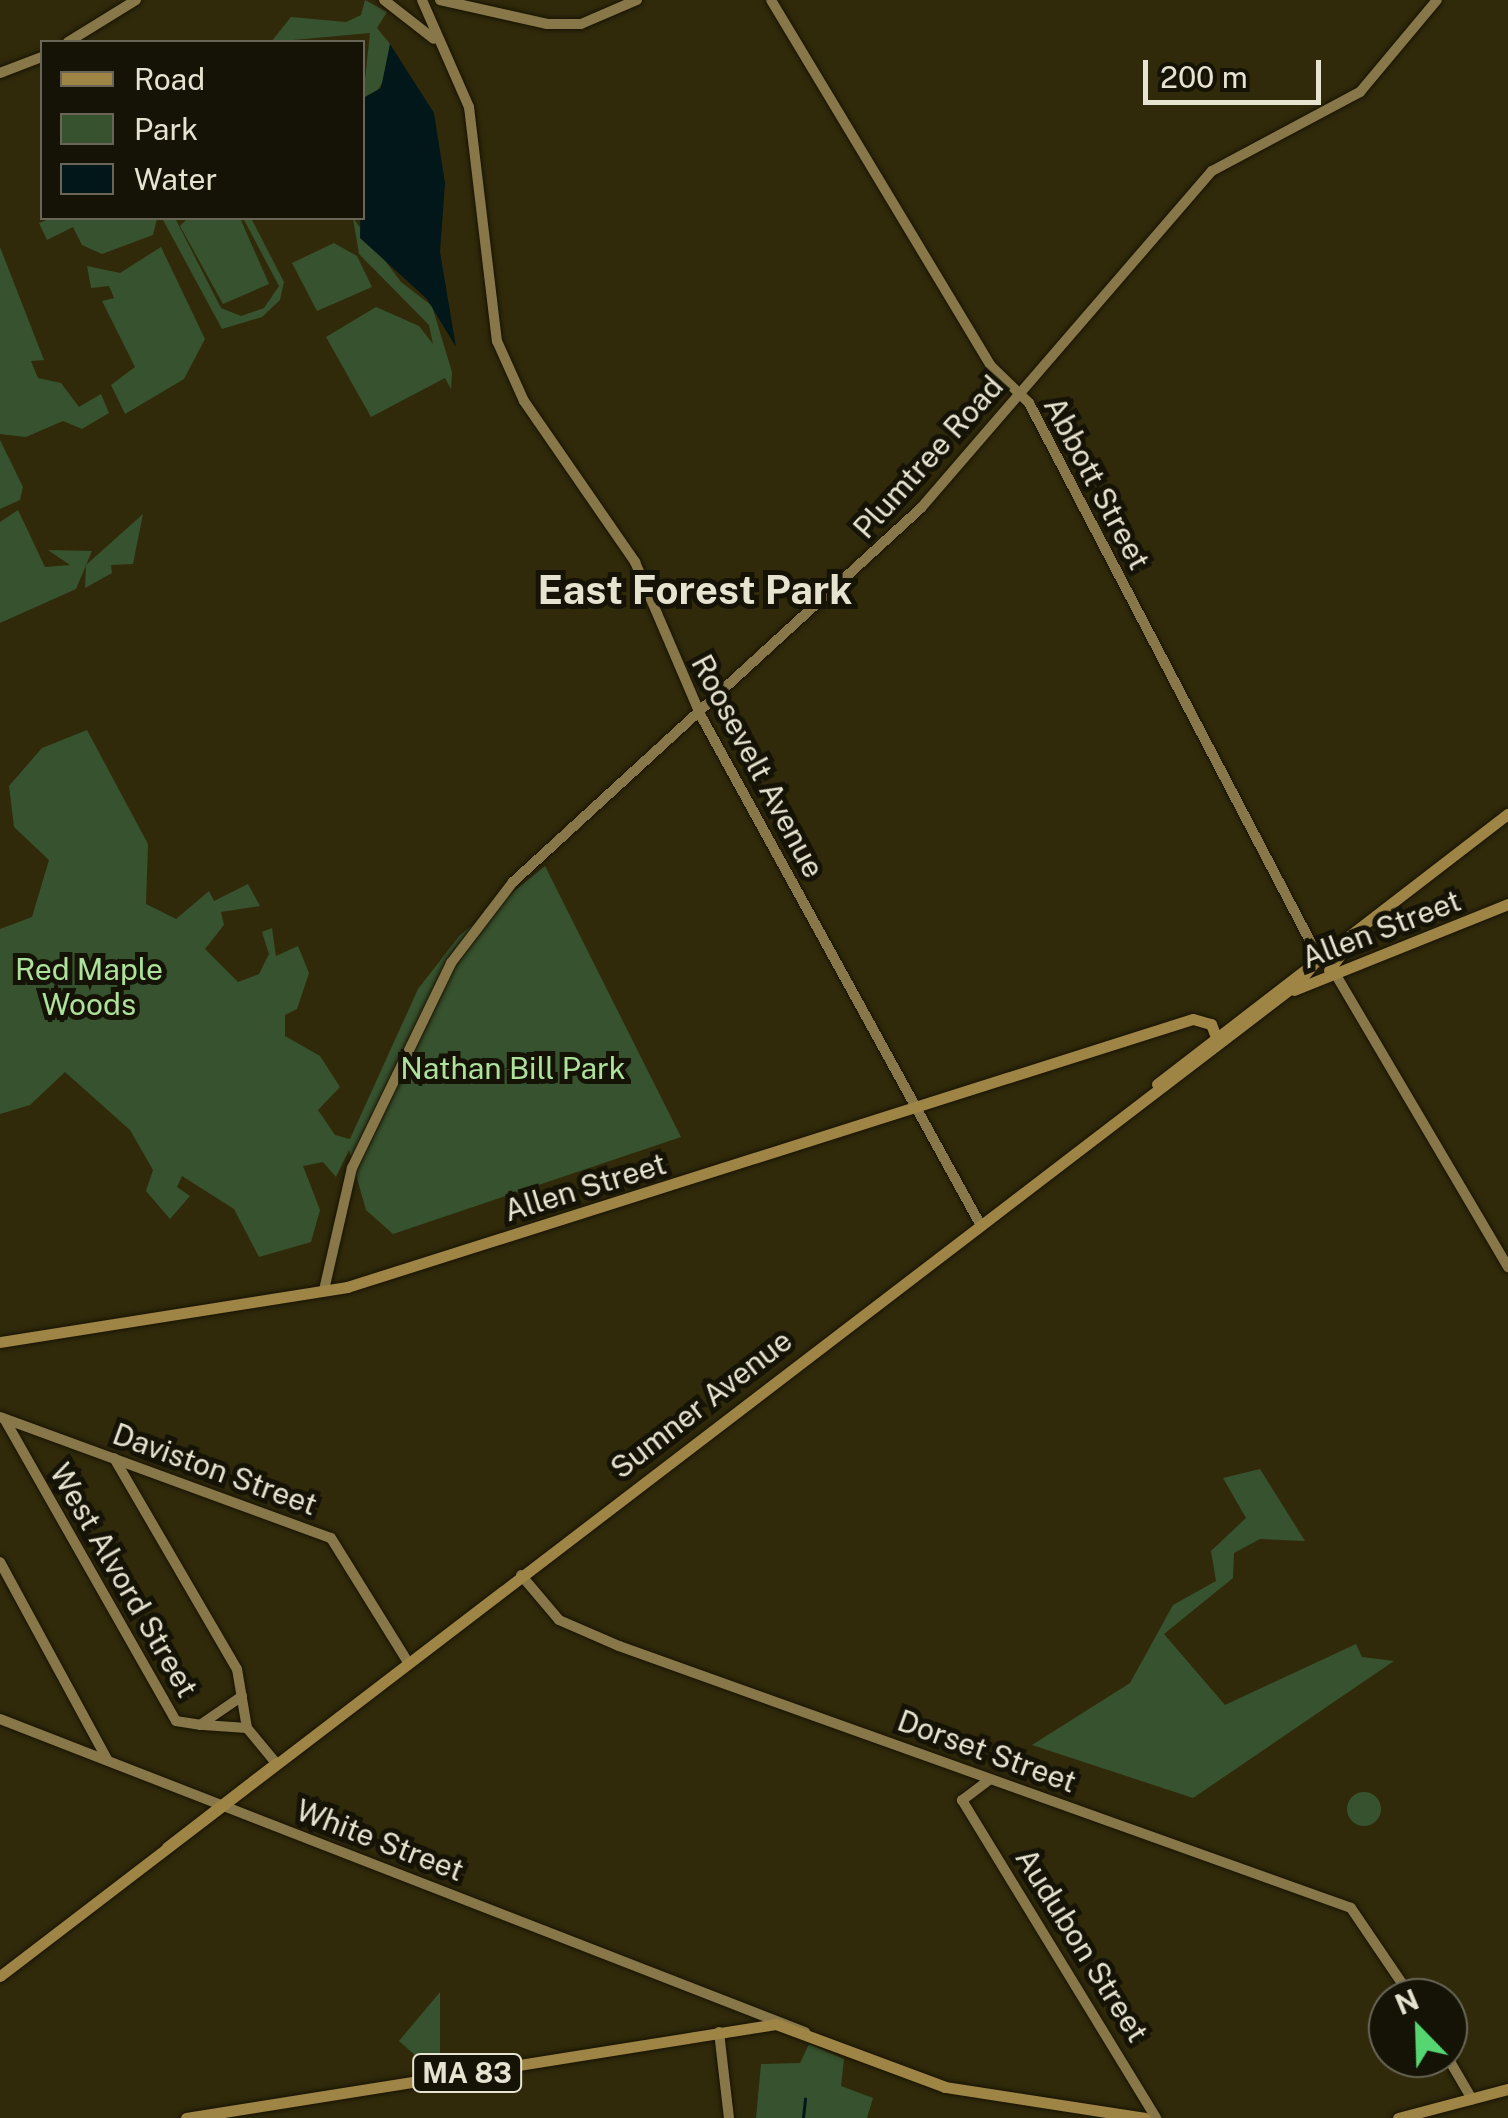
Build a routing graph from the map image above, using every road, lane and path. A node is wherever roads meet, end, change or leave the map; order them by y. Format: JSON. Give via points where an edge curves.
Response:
{"nodes":[{"id":1,"x":136,"y":0,"type":"edge"},
{"id":2,"x":384,"y":0,"type":"edge"},
{"id":3,"x":422,"y":0,"type":"edge"},
{"id":4,"x":440,"y":0,"type":"edge"},
{"id":5,"x":637,"y":0,"type":"edge"},
{"id":6,"x":771,"y":0,"type":"edge"},
{"id":7,"x":1437,"y":0,"type":"edge"},
{"id":8,"x":71,"y":40,"type":"edge"},
{"id":9,"x":438,"y":43,"type":"junction"},
{"id":10,"x":40,"y":57,"type":"edge"},
{"id":11,"x":0,"y":73,"type":"edge"},
{"id":12,"x":1020,"y":396,"type":"junction"},
{"id":13,"x":701,"y":716,"type":"junction"},
{"id":14,"x":1508,"y":814,"type":"edge"},
{"id":15,"x":1508,"y":904,"type":"edge"},
{"id":16,"x":1369,"y":920,"type":"junction"},
{"id":17,"x":1319,"y":956,"type":"junction"},
{"id":18,"x":1332,"y":970,"type":"junction"},
{"id":19,"x":1273,"y":1000,"type":"junction"},
{"id":20,"x":1213,"y":1037,"type":"junction"},
{"id":21,"x":916,"y":1109,"type":"junction"},
{"id":22,"x":979,"y":1222,"type":"junction"},
{"id":23,"x":1508,"y":1267,"type":"edge"},
{"id":24,"x":324,"y":1290,"type":"junction"},
{"id":25,"x":0,"y":1342,"type":"edge"},
{"id":26,"x":2,"y":1418,"type":"edge"},
{"id":27,"x":29,"y":1428,"type":"junction"},
{"id":28,"x":17,"y":1442,"type":"junction"},
{"id":29,"x":114,"y":1458,"type":"junction"},
{"id":30,"x":143,"y":1468,"type":"junction"},
{"id":31,"x":130,"y":1485,"type":"junction"},
{"id":32,"x":0,"y":1562,"type":"edge"},
{"id":33,"x":521,"y":1575,"type":"junction"},
{"id":34,"x":408,"y":1662,"type":"junction"},
{"id":35,"x":242,"y":1696,"type":"junction"},
{"id":36,"x":0,"y":1719,"type":"edge"},
{"id":37,"x":200,"y":1725,"type":"junction"},
{"id":38,"x":246,"y":1728,"type":"junction"},
{"id":39,"x":107,"y":1759,"type":"junction"},
{"id":40,"x":276,"y":1763,"type":"junction"},
{"id":41,"x":989,"y":1780,"type":"junction"},
{"id":42,"x":224,"y":1805,"type":"junction"},
{"id":43,"x":0,"y":1976,"type":"edge"},
{"id":44,"x":1399,"y":1978,"type":"edge"},
{"id":45,"x":742,"y":2008,"type":"junction"},
{"id":46,"x":748,"y":2027,"type":"junction"},
{"id":47,"x":719,"y":2032,"type":"junction"},
{"id":48,"x":806,"y":2032,"type":"junction"},
{"id":49,"x":1460,"y":2078,"type":"edge"},
{"id":50,"x":1508,"y":2089,"type":"edge"},
{"id":51,"x":1472,"y":2099,"type":"junction"},
{"id":52,"x":1110,"y":2115,"type":"edge"},
{"id":53,"x":186,"y":2118,"type":"edge"},
{"id":54,"x":729,"y":2118,"type":"edge"},
{"id":55,"x":1145,"y":2118,"type":"edge"},
{"id":56,"x":1156,"y":2118,"type":"edge"},
{"id":57,"x":1398,"y":2118,"type":"edge"}],
"edges":[{"from":1,"to":8,"type":"street"},
{"from":2,"to":9,"type":"street","name":"Roosevelt Avenue"},
{"from":3,"to":9,"type":"street","name":"Roosevelt Avenue"},
{"from":4,"to":5,"type":"street","via":[[548,24],[582,24]]},
{"from":6,"to":12,"type":"street","name":"Abbott Street","via":[[991,366]]},
{"from":7,"to":12,"type":"street","name":"Plumtree Road","via":[[1365,88],[1212,171]]},
{"from":9,"to":13,"type":"street","name":"Roosevelt Avenue","via":[[469,107],[497,341],[524,401],[636,562]]},
{"from":10,"to":11,"type":"street"},
{"from":12,"to":13,"type":"street","name":"Plumtree Road","via":[[928,501]]},
{"from":12,"to":17,"type":"street","name":"Abbott Street"},
{"from":13,"to":21,"type":"street","name":"Roosevelt Avenue"},
{"from":13,"to":24,"type":"street","name":"Plumtree Road","via":[[548,844],[460,948],[340,1194]]},
{"from":14,"to":16,"type":"main road","name":"Sumner Avenue"},
{"from":15,"to":18,"type":"main road","name":"Allen Street"},
{"from":16,"to":17,"type":"main road","name":"Sumner Avenue"},
{"from":16,"to":18,"type":"main road","name":"Sumner Avenue"},
{"from":17,"to":18,"type":"street"},
{"from":17,"to":19,"type":"main road","name":"Sumner Avenue"},
{"from":17,"to":20,"type":"main road","name":"Sumner Avenue"},
{"from":18,"to":19,"type":"main road","name":"Allen Street"},
{"from":18,"to":23,"type":"street"},
{"from":19,"to":20,"type":"main road","name":"Sumner Avenue"},
{"from":20,"to":21,"type":"main road","name":"Allen Street","via":[[1198,1018]]},
{"from":20,"to":22,"type":"main road","name":"Sumner Avenue"},
{"from":21,"to":22,"type":"street","name":"Roosevelt Avenue"},
{"from":21,"to":24,"type":"main road","name":"Allen Street"},
{"from":22,"to":33,"type":"main road","name":"Sumner Avenue"},
{"from":24,"to":25,"type":"main road","name":"Allen Street"},
{"from":26,"to":27,"type":"street","name":"Daviston Street"},
{"from":26,"to":28,"type":"street","name":"West Alvord Street"},
{"from":27,"to":28,"type":"street","name":"West Alvord Street"},
{"from":27,"to":29,"type":"street","name":"Daviston Street"},
{"from":28,"to":37,"type":"street","name":"West Alvord Street","via":[[173,1718]]},
{"from":29,"to":30,"type":"street","name":"Daviston Street"},
{"from":29,"to":31,"type":"street"},
{"from":30,"to":31,"type":"street"},
{"from":30,"to":34,"type":"street","name":"Daviston Street","via":[[333,1540]]},
{"from":31,"to":35,"type":"street","via":[[236,1669]]},
{"from":32,"to":39,"type":"street"},
{"from":33,"to":34,"type":"main road","name":"Sumner Avenue"},
{"from":33,"to":41,"type":"street","name":"Dorset Street","via":[[568,1625]]},
{"from":34,"to":40,"type":"main road","name":"Sumner Avenue"},
{"from":35,"to":37,"type":"street","name":"West Alvord Street"},
{"from":35,"to":38,"type":"street"},
{"from":36,"to":39,"type":"street","name":"White Street"},
{"from":37,"to":38,"type":"street","name":"West Alvord Street"},
{"from":38,"to":40,"type":"street"},
{"from":39,"to":42,"type":"street","name":"White Street"},
{"from":40,"to":42,"type":"main road","name":"Sumner Avenue"},
{"from":41,"to":44,"type":"street","name":"Dorset Street","via":[[1353,1909]]},
{"from":41,"to":56,"type":"street","name":"Audubon Street","via":[[962,1800]]},
{"from":42,"to":43,"type":"main road","name":"Sumner Avenue"},
{"from":42,"to":45,"type":"street","name":"White Street"},
{"from":45,"to":46,"type":"street"},
{"from":45,"to":48,"type":"street","name":"White Street"},
{"from":46,"to":47,"type":"main road","number":"MA 83"},
{"from":46,"to":48,"type":"main road","number":"MA 83"},
{"from":47,"to":53,"type":"main road","number":"MA 83"},
{"from":47,"to":54,"type":"street"},
{"from":48,"to":52,"type":"main road","name":"White Street","number":"MA 83","via":[[945,2087]]},
{"from":49,"to":51,"type":"street"},
{"from":50,"to":51,"type":"main road"},
{"from":51,"to":57,"type":"main road"},
{"from":52,"to":55,"type":"main road","name":"White Street","number":"MA 83"}]}
